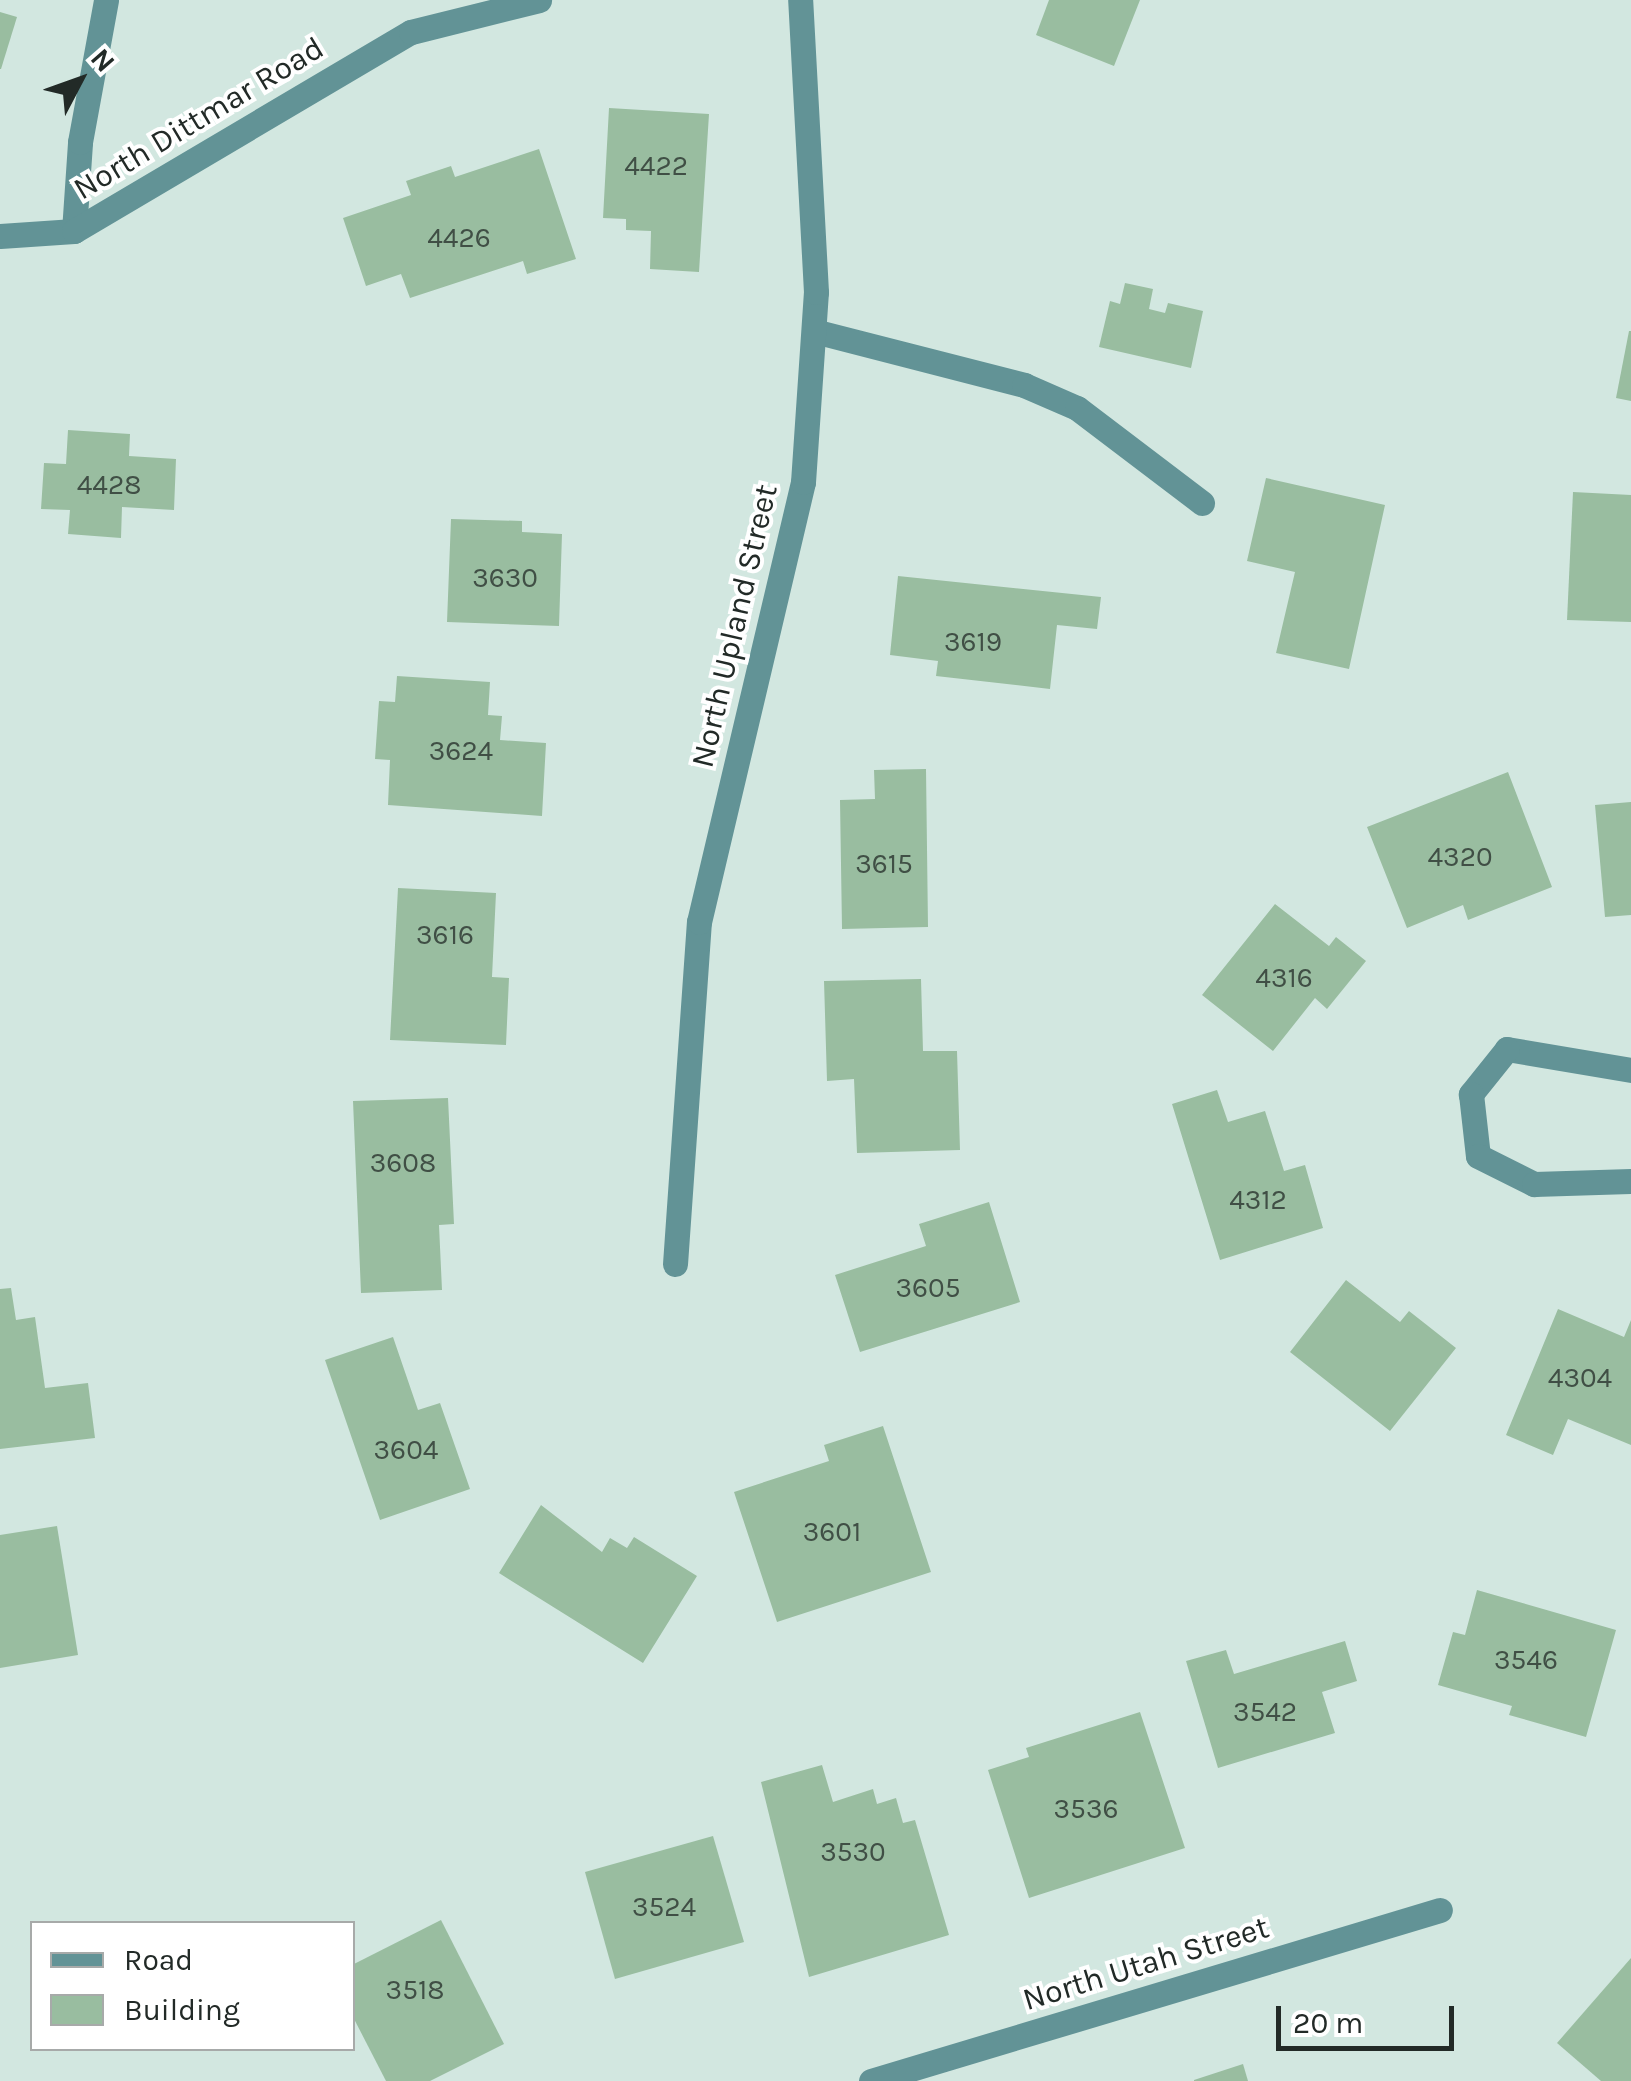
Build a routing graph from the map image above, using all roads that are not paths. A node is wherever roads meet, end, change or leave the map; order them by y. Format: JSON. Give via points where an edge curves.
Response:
{"nodes":[{"id":1,"x":106,"y":0,"type":"edge"},
{"id":2,"x":540,"y":0,"type":"edge"},
{"id":3,"x":800,"y":0,"type":"edge"},
{"id":4,"x":74,"y":232,"type":"junction"},
{"id":5,"x":0,"y":236,"type":"edge"},
{"id":6,"x":814,"y":331,"type":"junction"},
{"id":7,"x":1202,"y":503,"type":"dead end"},
{"id":8,"x":1631,"y":1070,"type":"edge"},
{"id":9,"x":1631,"y":1181,"type":"edge"},
{"id":10,"x":675,"y":1264,"type":"dead end"},
{"id":11,"x":1440,"y":1910,"type":"dead end"},
{"id":12,"x":872,"y":2081,"type":"edge"}],
"edges":[{"from":1,"to":4,"type":"street","via":[[80,142]]},
{"from":2,"to":4,"type":"street","name":"North Dittmar Road","via":[[411,32]]},
{"from":3,"to":6,"type":"street","name":"North Upland Street","via":[[810,106]]},
{"from":4,"to":5,"type":"street","name":"North Dittmar Road"},
{"from":6,"to":7,"type":"street","via":[[1024,385],[1077,408]]},
{"from":6,"to":10,"type":"street","name":"North Upland Street","via":[[803,482],[699,922]]},
{"from":8,"to":9,"type":"street","via":[[1507,1049],[1470,1094],[1478,1156],[1534,1184]]},
{"from":11,"to":12,"type":"street","name":"North Utah Street"}]}
